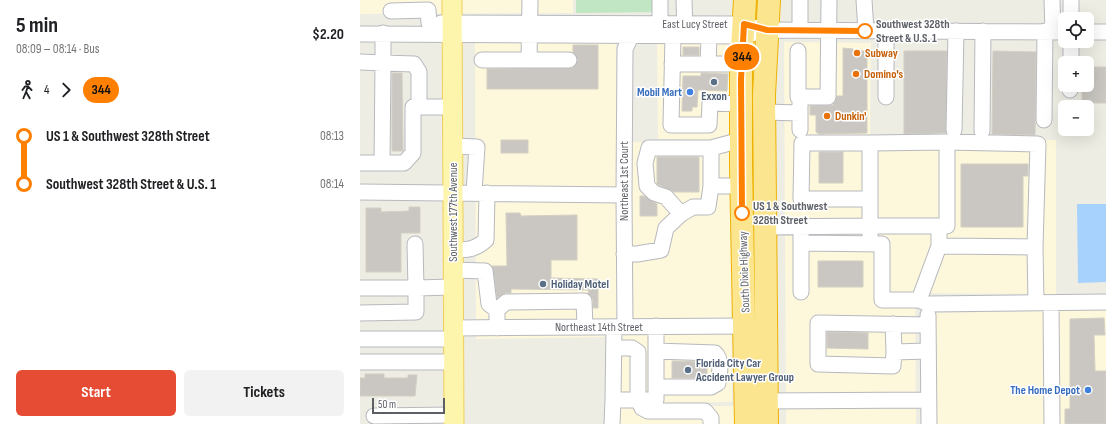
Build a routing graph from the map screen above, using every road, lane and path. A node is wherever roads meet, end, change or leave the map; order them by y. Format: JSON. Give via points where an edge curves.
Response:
{"nodes":[{"id":1,"x":452,"y":0,"type":"edge"},
{"id":2,"x":530,"y":0,"type":"edge"},
{"id":3,"x":660,"y":0,"type":"edge"},
{"id":4,"x":684,"y":0,"type":"edge"},
{"id":5,"x":745,"y":0,"type":"edge"},
{"id":6,"x":768,"y":0,"type":"edge"},
{"id":7,"x":800,"y":0,"type":"edge"},
{"id":8,"x":829,"y":0,"type":"edge"},
{"id":9,"x":864,"y":0,"type":"edge"},
{"id":10,"x":1052,"y":0,"type":"edge"},
{"id":11,"x":1071,"y":0,"type":"edge"},
{"id":12,"x":1071,"y":12,"type":"edge"},
{"id":13,"x":389,"y":17,"type":"edge"},
{"id":14,"x":360,"y":24,"type":"edge"},
{"id":15,"x":660,"y":24,"type":"junction"},
{"id":16,"x":453,"y":29,"type":"junction"},
{"id":17,"x":529,"y":29,"type":"junction"},
{"id":18,"x":743,"y":30,"type":"junction"},
{"id":19,"x":767,"y":30,"type":"junction"},
{"id":20,"x":800,"y":30,"type":"junction"},
{"id":21,"x":828,"y":30,"type":"junction"},
{"id":22,"x":623,"y":31,"type":"junction"},
{"id":23,"x":866,"y":31,"type":"junction"},
{"id":24,"x":886,"y":31,"type":"junction"},
{"id":25,"x":956,"y":31,"type":"junction"},
{"id":26,"x":983,"y":31,"type":"junction"},
{"id":27,"x":681,"y":32,"type":"junction"},
{"id":28,"x":1054,"y":32,"type":"edge"},
{"id":29,"x":1094,"y":32,"type":"edge"},
{"id":30,"x":1106,"y":32,"type":"edge"},
{"id":31,"x":360,"y":34,"type":"edge"},
{"id":32,"x":709,"y":36,"type":"junction"},
{"id":33,"x":798,"y":51,"type":"dead end"},
{"id":34,"x":482,"y":60,"type":"dead end"},
{"id":35,"x":529,"y":60,"type":"junction"},
{"id":36,"x":569,"y":60,"type":"dead end"},
{"id":37,"x":360,"y":62,"type":"edge"},
{"id":38,"x":384,"y":63,"type":"junction"},
{"id":39,"x":672,"y":64,"type":"junction"},
{"id":40,"x":708,"y":64,"type":"junction"},
{"id":41,"x":741,"y":64,"type":"junction"},
{"id":42,"x":801,"y":97,"type":"junction"},
{"id":43,"x":886,"y":97,"type":"dead end"},
{"id":44,"x":741,"y":104,"type":"junction"},
{"id":45,"x":419,"y":107,"type":"junction"},
{"id":46,"x":454,"y":107,"type":"junction"},
{"id":47,"x":764,"y":112,"type":"junction"},
{"id":48,"x":800,"y":113,"type":"junction"},
{"id":49,"x":1044,"y":120,"type":"dead end"},
{"id":50,"x":800,"y":130,"type":"dead end"},
{"id":51,"x":982,"y":131,"type":"dead end"},
{"id":52,"x":951,"y":136,"type":"junction"},
{"id":53,"x":741,"y":140,"type":"junction"},
{"id":54,"x":870,"y":142,"type":"junction"},
{"id":55,"x":454,"y":146,"type":"junction"},
{"id":56,"x":711,"y":148,"type":"junction"},
{"id":57,"x":382,"y":163,"type":"junction"},
{"id":58,"x":360,"y":164,"type":"edge"},
{"id":59,"x":711,"y":186,"type":"junction"},
{"id":60,"x":742,"y":186,"type":"junction"},
{"id":61,"x":360,"y":192,"type":"edge"},
{"id":62,"x":452,"y":192,"type":"junction"},
{"id":63,"x":480,"y":193,"type":"junction"},
{"id":64,"x":624,"y":195,"type":"junction"},
{"id":65,"x":870,"y":199,"type":"junction"},
{"id":66,"x":681,"y":214,"type":"junction"},
{"id":67,"x":870,"y":226,"type":"junction"},
{"id":68,"x":939,"y":226,"type":"junction"},
{"id":69,"x":765,"y":227,"type":"junction"},
{"id":70,"x":801,"y":227,"type":"junction"},
{"id":71,"x":801,"y":243,"type":"junction"},
{"id":72,"x":415,"y":244,"type":"dead end"},
{"id":73,"x":870,"y":244,"type":"junction"},
{"id":74,"x":939,"y":246,"type":"junction"},
{"id":75,"x":1035,"y":247,"type":"junction"},
{"id":76,"x":453,"y":250,"type":"junction"},
{"id":77,"x":624,"y":254,"type":"junction"},
{"id":78,"x":453,"y":279,"type":"junction"},
{"id":79,"x":360,"y":288,"type":"edge"},
{"id":80,"x":416,"y":288,"type":"junction"},
{"id":81,"x":801,"y":292,"type":"dead end"},
{"id":82,"x":924,"y":302,"type":"junction"},
{"id":83,"x":1106,"y":302,"type":"edge"},
{"id":84,"x":1036,"y":303,"type":"junction"},
{"id":85,"x":1051,"y":303,"type":"junction"},
{"id":86,"x":497,"y":310,"type":"junction"},
{"id":87,"x":360,"y":313,"type":"edge"},
{"id":88,"x":893,"y":324,"type":"junction"},
{"id":89,"x":928,"y":325,"type":"junction"},
{"id":90,"x":656,"y":326,"type":"junction"},
{"id":91,"x":745,"y":326,"type":"junction"},
{"id":92,"x":585,"y":327,"type":"junction"},
{"id":93,"x":620,"y":327,"type":"junction"},
{"id":94,"x":497,"y":328,"type":"junction"},
{"id":95,"x":454,"y":333,"type":"junction"},
{"id":96,"x":360,"y":339,"type":"edge"},
{"id":97,"x":614,"y":348,"type":"junction"},
{"id":98,"x":656,"y":351,"type":"junction"},
{"id":99,"x":928,"y":351,"type":"junction"},
{"id":100,"x":894,"y":352,"type":"junction"},
{"id":101,"x":360,"y":362,"type":"edge"},
{"id":102,"x":454,"y":362,"type":"junction"},
{"id":103,"x":656,"y":387,"type":"junction"},
{"id":104,"x":613,"y":400,"type":"junction"},
{"id":105,"x":638,"y":400,"type":"junction"},
{"id":106,"x":929,"y":400,"type":"junction"},
{"id":107,"x":756,"y":401,"type":"junction"},
{"id":108,"x":374,"y":416,"type":"dead end"},
{"id":109,"x":454,"y":419,"type":"edge"},
{"id":110,"x":415,"y":420,"type":"edge"},
{"id":111,"x":612,"y":424,"type":"edge"},
{"id":112,"x":711,"y":424,"type":"edge"},
{"id":113,"x":746,"y":424,"type":"edge"},
{"id":114,"x":767,"y":424,"type":"edge"},
{"id":115,"x":929,"y":424,"type":"edge"},
{"id":116,"x":1052,"y":424,"type":"edge"}],
"edges":[{"from":1,"to":16,"type":"main road","name":"Southwest 177th Avenue"},
{"from":2,"to":17,"type":"street"},
{"from":3,"to":15,"type":"street"},
{"from":4,"to":27,"type":"street"},
{"from":5,"to":18,"type":"highway","name":"South Dixie Highway"},
{"from":6,"to":19,"type":"highway","name":"South Dixie Highway"},
{"from":7,"to":20,"type":"street"},
{"from":8,"to":21,"type":"street"},
{"from":9,"to":23,"type":"street"},
{"from":10,"to":28,"type":"street"},
{"from":11,"to":12,"type":"street"},
{"from":13,"to":14,"type":"street","name":"East Lucy Street"},
{"from":13,"to":16,"type":"street","name":"East Lucy Street"},
{"from":13,"to":16,"type":"street","name":"East Lucy Street"},
{"from":13,"to":31,"type":"street","name":"East Lucy Street"},
{"from":13,"to":38,"type":"street"},
{"from":15,"to":22,"type":"street","name":"East Lucy Street"},
{"from":15,"to":27,"type":"street","name":"East Lucy Street"},
{"from":16,"to":17,"type":"street","name":"East Lucy Street"},
{"from":16,"to":46,"type":"main road","name":"Southwest 177th Avenue"},
{"from":17,"to":22,"type":"street","name":"East Lucy Street"},
{"from":17,"to":35,"type":"street"},
{"from":18,"to":19,"type":"street","name":"East Lucy Street"},
{"from":18,"to":27,"type":"street","name":"East Lucy Street"},
{"from":18,"to":32,"type":"street","name":"East Lucy Street"},
{"from":18,"to":41,"type":"highway","name":"South Dixie Highway"},
{"from":19,"to":20,"type":"street","name":"East Lucy Street"},
{"from":19,"to":47,"type":"highway","name":"South Dixie Highway"},
{"from":20,"to":21,"type":"street","name":"East Lucy Street"},
{"from":21,"to":23,"type":"street","name":"East Lucy Street"},
{"from":21,"to":42,"type":"street","via":[[828,97]]},
{"from":22,"to":27,"type":"street","name":"East Lucy Street"},
{"from":22,"to":64,"type":"street","name":"Northeast 1st Court"},
{"from":23,"to":24,"type":"street","name":"East Lucy Street"},
{"from":24,"to":25,"type":"street","name":"East Lucy Street"},
{"from":24,"to":43,"type":"street"},
{"from":25,"to":26,"type":"street","name":"East Lucy Street"},
{"from":25,"to":52,"type":"street"},
{"from":26,"to":28,"type":"street","name":"East Lucy Street"},
{"from":26,"to":51,"type":"street"},
{"from":27,"to":32,"type":"street","name":"East Lucy Street"},
{"from":27,"to":39,"type":"street"},
{"from":28,"to":49,"type":"street"},
{"from":29,"to":30,"type":"street"},
{"from":32,"to":40,"type":"street"},
{"from":33,"to":42,"type":"street","via":[[798,97]]},
{"from":34,"to":35,"type":"street"},
{"from":35,"to":36,"type":"street"},
{"from":37,"to":38,"type":"street"},
{"from":38,"to":45,"type":"street","via":[[414,64],[419,72]]},
{"from":38,"to":57,"type":"street"},
{"from":39,"to":40,"type":"street"},
{"from":39,"to":44,"type":"street","via":[[671,125],[709,125],[710,103]]},
{"from":40,"to":41,"type":"street"},
{"from":41,"to":44,"type":"highway","name":"South Dixie Highway"},
{"from":42,"to":48,"type":"street"},
{"from":44,"to":53,"type":"highway","name":"South Dixie Highway"},
{"from":45,"to":46,"type":"street"},
{"from":45,"to":57,"type":"street","via":[[413,107],[413,153],[404,163]]},
{"from":46,"to":55,"type":"main road","name":"Southwest 177th Avenue"},
{"from":47,"to":48,"type":"street"},
{"from":47,"to":69,"type":"highway","name":"South Dixie Highway"},
{"from":48,"to":50,"type":"street"},
{"from":52,"to":54,"type":"street"},
{"from":52,"to":68,"type":"street","via":[[948,226]]},
{"from":52,"to":75,"type":"street","via":[[1038,144]]},
{"from":53,"to":56,"type":"street"},
{"from":53,"to":60,"type":"highway","name":"South Dixie Highway"},
{"from":54,"to":65,"type":"street"},
{"from":54,"to":65,"type":"street","via":[[802,143],[801,199]]},
{"from":55,"to":62,"type":"main road","name":"Southwest 177th Avenue"},
{"from":55,"to":63,"type":"street","via":[[477,147]]},
{"from":56,"to":59,"type":"street"},
{"from":56,"to":66,"type":"street","via":[[648,148],[645,163],[647,186],[654,193],[666,197]]},
{"from":57,"to":58,"type":"street"},
{"from":59,"to":60,"type":"street"},
{"from":59,"to":66,"type":"street","via":[[708,206],[693,207]]},
{"from":60,"to":91,"type":"highway","name":"South Dixie Highway"},
{"from":61,"to":62,"type":"street"},
{"from":62,"to":63,"type":"street"},
{"from":62,"to":76,"type":"main road","name":"Southwest 177th Avenue"},
{"from":63,"to":64,"type":"street"},
{"from":63,"to":76,"type":"street","via":[[486,240],[471,250]]},
{"from":64,"to":77,"type":"street","name":"Northeast 1st Court"},
{"from":65,"to":67,"type":"street"},
{"from":66,"to":77,"type":"street","via":[[666,228],[661,250]]},
{"from":67,"to":68,"type":"street"},
{"from":67,"to":70,"type":"street"},
{"from":67,"to":73,"type":"street"},
{"from":68,"to":74,"type":"street"},
{"from":69,"to":70,"type":"street"},
{"from":69,"to":107,"type":"highway","name":"South Dixie Highway"},
{"from":70,"to":71,"type":"street"},
{"from":71,"to":73,"type":"street"},
{"from":71,"to":81,"type":"street"},
{"from":72,"to":80,"type":"street"},
{"from":73,"to":82,"type":"street","via":[[882,244],[882,300]]},
{"from":74,"to":75,"type":"street"},
{"from":74,"to":82,"type":"street"},
{"from":75,"to":84,"type":"street"},
{"from":76,"to":78,"type":"main road","name":"Southwest 177th Avenue"},
{"from":77,"to":93,"type":"street","name":"Northeast 1st Court"},
{"from":78,"to":80,"type":"street"},
{"from":78,"to":86,"type":"street","via":[[485,271],[489,304]]},
{"from":78,"to":95,"type":"main road","name":"Southwest 177th Avenue"},
{"from":79,"to":80,"type":"street"},
{"from":80,"to":87,"type":"street","via":[[416,312]]},
{"from":82,"to":84,"type":"street"},
{"from":82,"to":89,"type":"street"},
{"from":83,"to":85,"type":"street"},
{"from":84,"to":85,"type":"street"},
{"from":85,"to":116,"type":"street"},
{"from":86,"to":92,"type":"street","via":[[506,302],[584,301]]},
{"from":86,"to":94,"type":"street"},
{"from":88,"to":89,"type":"street"},
{"from":88,"to":100,"type":"street"},
{"from":88,"to":100,"type":"street","via":[[818,323],[818,364],[893,366]]},
{"from":89,"to":99,"type":"street"},
{"from":90,"to":91,"type":"street","name":"Northeast 14th Street"},
{"from":90,"to":93,"type":"street","name":"Northeast 14th Street"},
{"from":90,"to":98,"type":"street"},
{"from":91,"to":107,"type":"highway","name":"South Dixie Highway"},
{"from":92,"to":93,"type":"street","name":"Northeast 14th Street"},
{"from":92,"to":94,"type":"street","name":"Northeast 14th Street"},
{"from":93,"to":97,"type":"street","name":"Northeast 1st Court"},
{"from":94,"to":95,"type":"street","name":"Northeast 14th Street"},
{"from":95,"to":96,"type":"street","name":"Northeast 14th Street"},
{"from":95,"to":102,"type":"main road","name":"Southwest 177th Avenue"},
{"from":97,"to":104,"type":"street","name":"Northeast 1st Court"},
{"from":97,"to":105,"type":"street","via":[[632,348],[638,352]]},
{"from":98,"to":103,"type":"street"},
{"from":98,"to":103,"type":"street","via":[[715,353],[719,360],[719,378],[718,383],[711,387]]},
{"from":99,"to":100,"type":"street"},
{"from":99,"to":106,"type":"street"},
{"from":101,"to":102,"type":"street"},
{"from":102,"to":109,"type":"main road","name":"Southwest 177th Avenue"},
{"from":103,"to":105,"type":"street","via":[[656,400]]},
{"from":104,"to":105,"type":"street"},
{"from":104,"to":111,"type":"street","name":"Northeast 1st Court"},
{"from":105,"to":112,"type":"street","via":[[642,408],[648,411],[705,411],[711,418]]},
{"from":106,"to":107,"type":"street"},
{"from":106,"to":115,"type":"street"},
{"from":107,"to":113,"type":"highway","name":"South Dixie Highway"},
{"from":107,"to":114,"type":"highway","name":"South Dixie Highway"},
{"from":108,"to":110,"type":"street"},
{"from":109,"to":110,"type":"street"}]}
